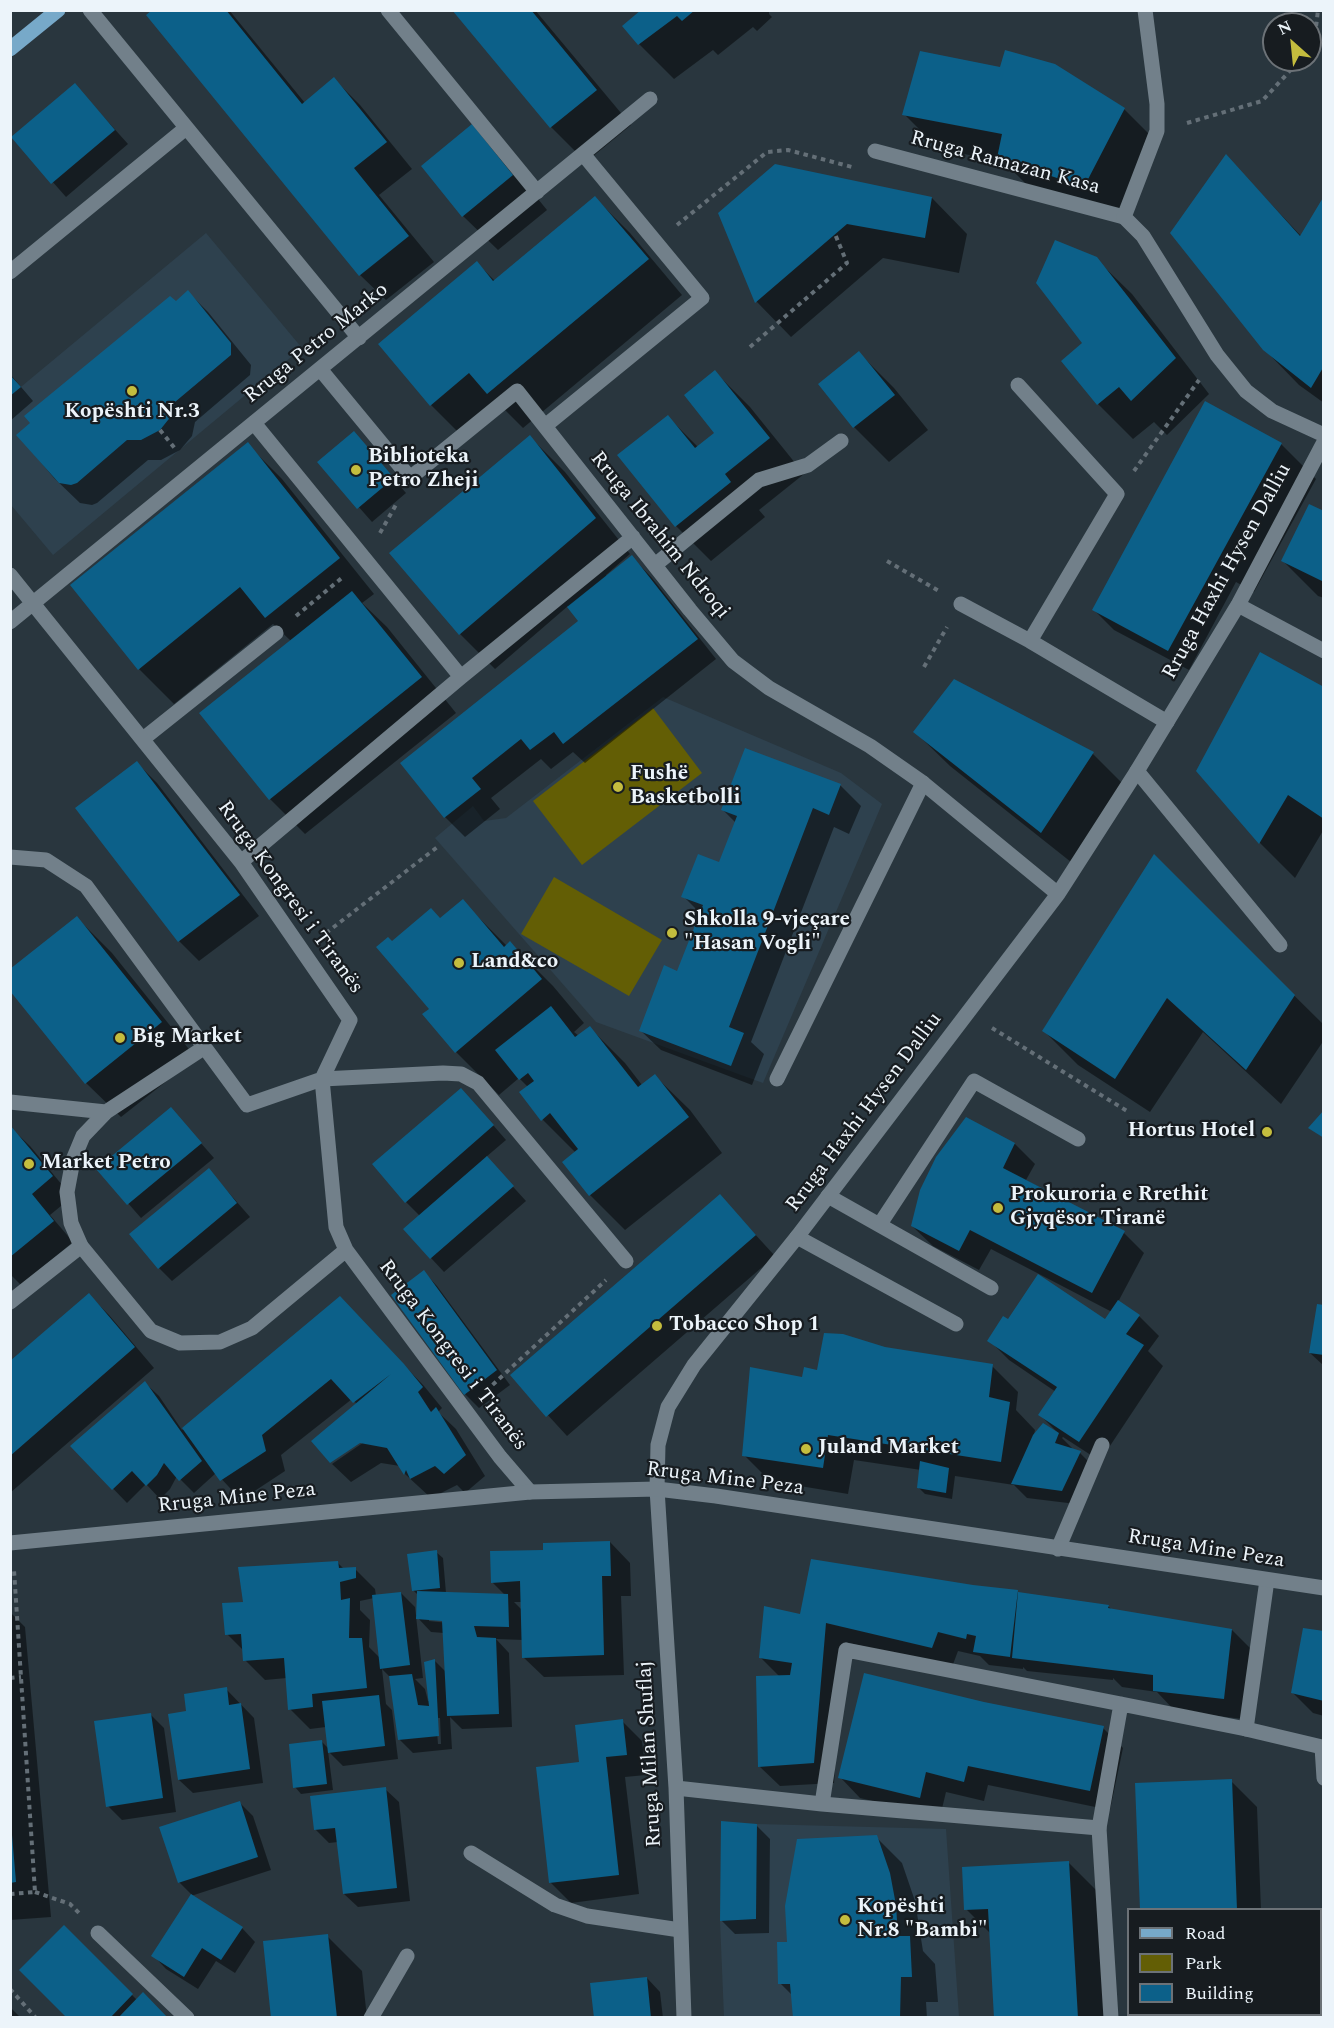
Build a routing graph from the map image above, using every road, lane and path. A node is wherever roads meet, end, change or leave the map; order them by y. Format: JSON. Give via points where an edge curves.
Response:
{"nodes":[{"id":1,"x":58,"y":10,"type":"edge"},
{"id":2,"x":90,"y":10,"type":"edge"},
{"id":3,"x":388,"y":10,"type":"edge"},
{"id":4,"x":1145,"y":10,"type":"edge"},
{"id":5,"x":10,"y":49,"type":"edge"},
{"id":6,"x":1289,"y":72,"type":"edge"},
{"id":7,"x":650,"y":99,"type":"dead end"},
{"id":8,"x":186,"y":128,"type":"junction"},
{"id":9,"x":1157,"y":131,"type":"junction"},
{"id":10,"x":875,"y":152,"type":"dead end"},
{"id":11,"x":583,"y":154,"type":"junction"},
{"id":12,"x":854,"y":167,"type":"dead end"},
{"id":13,"x":537,"y":192,"type":"junction"},
{"id":14,"x":1124,"y":217,"type":"junction"},
{"id":15,"x":835,"y":234,"type":"dead end"},
{"id":16,"x":656,"y":243,"type":"junction"},
{"id":17,"x":10,"y":272,"type":"edge"},
{"id":18,"x":359,"y":338,"type":"junction"},
{"id":19,"x":750,"y":346,"type":"dead end"},
{"id":20,"x":1217,"y":355,"type":"junction"},
{"id":21,"x":320,"y":369,"type":"junction"},
{"id":22,"x":1018,"y":385,"type":"dead end"},
{"id":23,"x":254,"y":423,"type":"junction"},
{"id":24,"x":545,"y":426,"type":"junction"},
{"id":25,"x":160,"y":430,"type":"dead end"},
{"id":26,"x":1323,"y":435,"type":"edge"},
{"id":27,"x":841,"y":441,"type":"dead end"},
{"id":28,"x":1323,"y":441,"type":"edge"},
{"id":29,"x":177,"y":452,"type":"dead end"},
{"id":30,"x":410,"y":478,"type":"junction"},
{"id":31,"x":1117,"y":494,"type":"junction"},
{"id":32,"x":633,"y":537,"type":"junction"},
{"id":33,"x":365,"y":559,"type":"junction"},
{"id":34,"x":887,"y":561,"type":"dead end"},
{"id":35,"x":655,"y":565,"type":"junction"},
{"id":36,"x":10,"y":575,"type":"edge"},
{"id":37,"x":34,"y":603,"type":"junction"},
{"id":38,"x":961,"y":604,"type":"junction"},
{"id":39,"x":1238,"y":605,"type":"junction"},
{"id":40,"x":10,"y":622,"type":"edge"},
{"id":41,"x":276,"y":633,"type":"joint"},
{"id":42,"x":1030,"y":641,"type":"junction"},
{"id":43,"x":1323,"y":651,"type":"edge"},
{"id":44,"x":924,"y":667,"type":"dead end"},
{"id":45,"x":461,"y":677,"type":"junction"},
{"id":46,"x":1167,"y":722,"type":"junction"},
{"id":47,"x":143,"y":740,"type":"junction"},
{"id":48,"x":1137,"y":771,"type":"junction"},
{"id":49,"x":923,"y":783,"type":"junction"},
{"id":50,"x":440,"y":845,"type":"dead end"},
{"id":51,"x":10,"y":856,"type":"edge"},
{"id":52,"x":241,"y":862,"type":"junction"},
{"id":53,"x":1058,"y":894,"type":"junction"},
{"id":54,"x":1280,"y":945,"type":"dead end"},
{"id":55,"x":304,"y":950,"type":"junction"},
{"id":56,"x":968,"y":1013,"type":"junction"},
{"id":57,"x":205,"y":1047,"type":"junction"},
{"id":58,"x":322,"y":1079,"type":"junction"},
{"id":59,"x":777,"y":1079,"type":"dead end"},
{"id":60,"x":10,"y":1102,"type":"edge"},
{"id":61,"x":1127,"y":1111,"type":"dead end"},
{"id":62,"x":106,"y":1112,"type":"junction"},
{"id":63,"x":1078,"y":1139,"type":"dead end"},
{"id":64,"x":828,"y":1196,"type":"junction"},
{"id":65,"x":880,"y":1224,"type":"junction"},
{"id":66,"x":797,"y":1237,"type":"junction"},
{"id":67,"x":81,"y":1245,"type":"junction"},
{"id":68,"x":346,"y":1250,"type":"junction"},
{"id":69,"x":626,"y":1261,"type":"joint"},
{"id":70,"x":991,"y":1288,"type":"dead end"},
{"id":71,"x":10,"y":1302,"type":"edge"},
{"id":72,"x":956,"y":1324,"type":"dead end"},
{"id":73,"x":465,"y":1410,"type":"junction"},
{"id":74,"x":1102,"y":1445,"type":"dead end"},
{"id":75,"x":657,"y":1489,"type":"junction"},
{"id":76,"x":530,"y":1492,"type":"junction"},
{"id":77,"x":10,"y":1543,"type":"edge"},
{"id":78,"x":1058,"y":1549,"type":"junction"},
{"id":79,"x":14,"y":1568,"type":"dead end"},
{"id":80,"x":1267,"y":1581,"type":"junction"},
{"id":81,"x":1323,"y":1588,"type":"edge"},
{"id":82,"x":21,"y":1677,"type":"junction"},
{"id":83,"x":10,"y":1678,"type":"edge"},
{"id":84,"x":1121,"y":1704,"type":"junction"},
{"id":85,"x":1246,"y":1729,"type":"junction"},
{"id":86,"x":1323,"y":1778,"type":"edge"},
{"id":87,"x":676,"y":1788,"type":"junction"},
{"id":88,"x":822,"y":1804,"type":"junction"},
{"id":89,"x":1099,"y":1828,"type":"junction"},
{"id":90,"x":471,"y":1853,"type":"dead end"},
{"id":91,"x":34,"y":1892,"type":"junction"},
{"id":92,"x":10,"y":1894,"type":"edge"},
{"id":93,"x":70,"y":1904,"type":"dead end"},
{"id":94,"x":680,"y":1930,"type":"junction"},
{"id":95,"x":98,"y":1933,"type":"dead end"},
{"id":96,"x":407,"y":1956,"type":"dead end"},
{"id":97,"x":10,"y":1989,"type":"edge"},
{"id":98,"x":36,"y":2018,"type":"edge"},
{"id":99,"x":187,"y":2018,"type":"edge"},
{"id":100,"x":371,"y":2018,"type":"edge"},
{"id":101,"x":684,"y":2018,"type":"edge"},
{"id":102,"x":1111,"y":2018,"type":"edge"}],
"edges":[{"from":1,"to":5,"type":"main road"},
{"from":2,"to":8,"type":"street"},
{"from":3,"to":13,"type":"street"},
{"from":4,"to":9,"type":"street","name":"Rruga Ramazan Kasa"},
{"from":6,"to":9,"type":"path","via":[[1262,101]]},
{"from":7,"to":11,"type":"street","name":"Rruga Petro Marko"},
{"from":8,"to":17,"type":"street"},
{"from":8,"to":18,"type":"street"},
{"from":9,"to":14,"type":"street","name":"Rruga Ramazan Kasa"},
{"from":10,"to":14,"type":"street","name":"Rruga Ramazan Kasa"},
{"from":11,"to":13,"type":"street","name":"Rruga Petro Marko"},
{"from":11,"to":16,"type":"street"},
{"from":12,"to":16,"type":"path","via":[[788,150],[767,152]]},
{"from":13,"to":18,"type":"street","name":"Rruga Petro Marko"},
{"from":14,"to":20,"type":"street","via":[[1143,236]]},
{"from":15,"to":19,"type":"path","via":[[847,262]]},
{"from":16,"to":24,"type":"street","via":[[702,298]]},
{"from":18,"to":21,"type":"street","name":"Rruga Petro Marko"},
{"from":20,"to":26,"type":"street","via":[[1246,391],[1272,411]]},
{"from":20,"to":31,"type":"path"},
{"from":21,"to":23,"type":"street","name":"Rruga Petro Marko"},
{"from":21,"to":30,"type":"street"},
{"from":22,"to":31,"type":"street"},
{"from":23,"to":33,"type":"street"},
{"from":23,"to":37,"type":"street","name":"Rruga Petro Marko"},
{"from":24,"to":30,"type":"street","name":"Rruga Ibrahim Ndroqi","via":[[517,391]]},
{"from":24,"to":32,"type":"street","name":"Rruga Ibrahim Ndroqi"},
{"from":25,"to":29,"type":"path"},
{"from":27,"to":35,"type":"street","via":[[808,465],[759,480]]},
{"from":28,"to":39,"type":"street","name":"Rruga Haxhi Hysen Dalliu"},
{"from":30,"to":33,"type":"path"},
{"from":31,"to":42,"type":"street"},
{"from":32,"to":35,"type":"street","name":"Rruga Ibrahim Ndroqi"},
{"from":32,"to":45,"type":"street"},
{"from":33,"to":41,"type":"path"},
{"from":33,"to":45,"type":"street"},
{"from":34,"to":38,"type":"path"},
{"from":35,"to":49,"type":"street","name":"Rruga Ibrahim Ndroqi","via":[[733,662]]},
{"from":36,"to":37,"type":"street","name":"Rruga Kongresi i Tiranës"},
{"from":37,"to":40,"type":"street","name":"Rruga Petro Marko"},
{"from":37,"to":47,"type":"street","name":"Rruga Kongresi i Tiranës"},
{"from":38,"to":42,"type":"street"},
{"from":38,"to":44,"type":"path"},
{"from":39,"to":43,"type":"street"},
{"from":39,"to":46,"type":"street","name":"Rruga Haxhi Hysen Dalliu"},
{"from":41,"to":47,"type":"street"},
{"from":42,"to":46,"type":"street"},
{"from":45,"to":52,"type":"street"},
{"from":46,"to":48,"type":"street","name":"Rruga Haxhi Hysen Dalliu"},
{"from":47,"to":52,"type":"street","name":"Rruga Kongresi i Tiranës"},
{"from":48,"to":53,"type":"street","name":"Rruga Haxhi Hysen Dalliu"},
{"from":48,"to":54,"type":"street"},
{"from":49,"to":53,"type":"street","name":"Rruga Ibrahim Ndroqi"},
{"from":49,"to":59,"type":"street"},
{"from":50,"to":55,"type":"path"},
{"from":51,"to":57,"type":"street","via":[[46,860],[86,886]]},
{"from":52,"to":55,"type":"street","name":"Rruga Kongresi i Tiranës"},
{"from":53,"to":56,"type":"street","name":"Rruga Haxhi Hysen Dalliu"},
{"from":55,"to":58,"type":"street","name":"Rruga Kongresi i Tiranës","via":[[350,1020]]},
{"from":56,"to":61,"type":"path"},
{"from":56,"to":64,"type":"street","name":"Rruga Haxhi Hysen Dalliu"},
{"from":57,"to":58,"type":"street","via":[[247,1105]]},
{"from":57,"to":62,"type":"street"},
{"from":58,"to":68,"type":"street","name":"Rruga Kongresi i Tiranës","via":[[336,1227]]},
{"from":58,"to":69,"type":"street","via":[[443,1073],[461,1074],[478,1083]]},
{"from":60,"to":62,"type":"street"},
{"from":62,"to":67,"type":"street","via":[[83,1136],[67,1191],[71,1223]]},
{"from":63,"to":65,"type":"street","via":[[974,1081]]},
{"from":64,"to":65,"type":"street"},
{"from":64,"to":66,"type":"street","name":"Rruga Haxhi Hysen Dalliu"},
{"from":65,"to":70,"type":"street"},
{"from":66,"to":72,"type":"street"},
{"from":66,"to":75,"type":"street","name":"Rruga Haxhi Hysen Dalliu","via":[[694,1365],[668,1407],[658,1445]]},
{"from":67,"to":68,"type":"street","via":[[151,1331],[180,1343],[220,1342],[252,1328]]},
{"from":67,"to":71,"type":"street"},
{"from":68,"to":73,"type":"street","name":"Rruga Kongresi i Tiranës"},
{"from":69,"to":73,"type":"path"},
{"from":73,"to":76,"type":"street","name":"Rruga Kongresi i Tiranës"},
{"from":74,"to":78,"type":"street"},
{"from":75,"to":76,"type":"street","name":"Rruga Mine Peza"},
{"from":75,"to":78,"type":"street","name":"Rruga Mine Peza"},
{"from":75,"to":87,"type":"street","name":"Rruga Milan Shuflaj"},
{"from":76,"to":77,"type":"street","name":"Rruga Mine Peza"},
{"from":78,"to":80,"type":"street","name":"Rruga Mine Peza"},
{"from":79,"to":82,"type":"path"},
{"from":80,"to":81,"type":"street","name":"Rruga Mine Peza"},
{"from":80,"to":85,"type":"street"},
{"from":82,"to":83,"type":"path"},
{"from":82,"to":91,"type":"path"},
{"from":84,"to":85,"type":"street"},
{"from":84,"to":88,"type":"street","via":[[846,1650]]},
{"from":84,"to":89,"type":"street"},
{"from":85,"to":86,"type":"street","via":[[1322,1747]]},
{"from":87,"to":88,"type":"street"},
{"from":87,"to":94,"type":"street","name":"Rruga Milan Shuflaj"},
{"from":88,"to":89,"type":"street"},
{"from":89,"to":102,"type":"street"},
{"from":90,"to":94,"type":"street","via":[[555,1905],[587,1916]]},
{"from":91,"to":92,"type":"path"},
{"from":91,"to":93,"type":"path"},
{"from":94,"to":101,"type":"street","name":"Rruga Milan Shuflaj"},
{"from":95,"to":99,"type":"street"},
{"from":96,"to":100,"type":"street"},
{"from":97,"to":98,"type":"path"}]}
